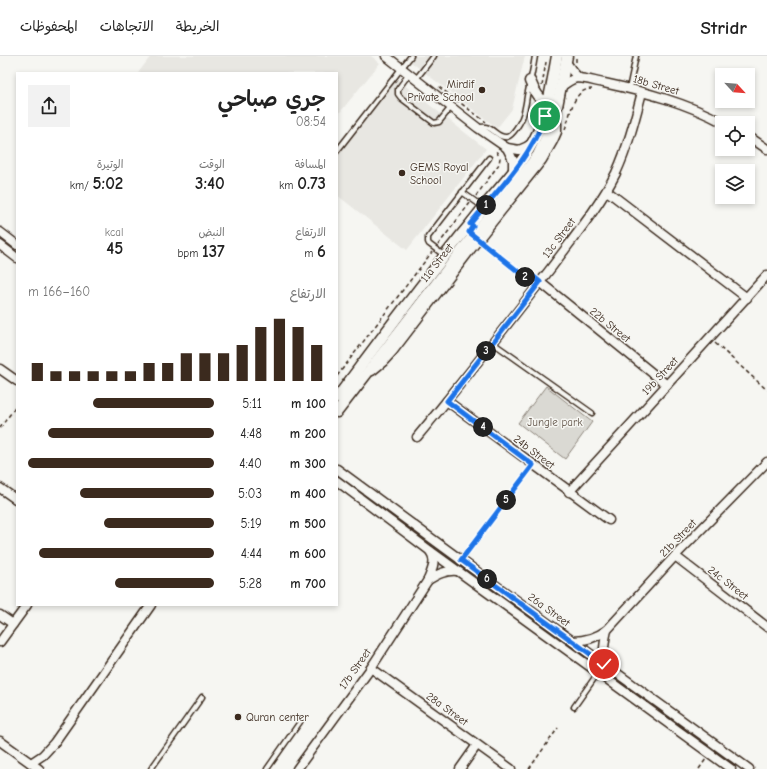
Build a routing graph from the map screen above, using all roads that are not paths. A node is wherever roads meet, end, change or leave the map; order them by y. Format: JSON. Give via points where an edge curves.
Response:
{"nodes":[{"id":1,"x":386,"y":56,"type":"edge"},
{"id":2,"x":411,"y":56,"type":"edge"},
{"id":3,"x":434,"y":56,"type":"edge"},
{"id":4,"x":535,"y":56,"type":"edge"},
{"id":5,"x":557,"y":56,"type":"edge"},
{"id":6,"x":636,"y":56,"type":"edge"},
{"id":7,"x":567,"y":59,"type":"edge"},
{"id":8,"x":402,"y":68,"type":"junction"},
{"id":9,"x":412,"y":76,"type":"junction"},
{"id":10,"x":579,"y":78,"type":"junction"},
{"id":11,"x":530,"y":82,"type":"junction"},
{"id":12,"x":561,"y":87,"type":"junction"},
{"id":13,"x":629,"y":89,"type":"junction"},
{"id":14,"x":642,"y":92,"type":"junction"},
{"id":15,"x":452,"y":106,"type":"junction"},
{"id":16,"x":548,"y":106,"type":"junction"},
{"id":17,"x":555,"y":116,"type":"junction"},
{"id":18,"x":715,"y":119,"type":"edge"},
{"id":19,"x":478,"y":128,"type":"junction"},
{"id":20,"x":755,"y":141,"type":"edge"},
{"id":21,"x":533,"y":143,"type":"junction"},
{"id":22,"x":505,"y":147,"type":"junction"},
{"id":23,"x":767,"y":149,"type":"edge"},
{"id":24,"x":338,"y":150,"type":"edge"},
{"id":25,"x":489,"y":158,"type":"dead end"},
{"id":26,"x":513,"y":173,"type":"junction"},
{"id":27,"x":607,"y":191,"type":"junction"},
{"id":28,"x":462,"y":192,"type":"junction"},
{"id":29,"x":484,"y":207,"type":"junction"},
{"id":30,"x":0,"y":232,"type":"edge"},
{"id":31,"x":16,"y":244,"type":"edge"},
{"id":32,"x":0,"y":246,"type":"edge"},
{"id":33,"x":445,"y":256,"type":"junction"},
{"id":34,"x":16,"y":257,"type":"edge"},
{"id":35,"x":767,"y":275,"type":"edge"},
{"id":36,"x":540,"y":282,"type":"junction"},
{"id":37,"x":747,"y":298,"type":"junction"},
{"id":38,"x":493,"y":343,"type":"junction"},
{"id":39,"x":0,"y":369,"type":"edge"},
{"id":40,"x":366,"y":375,"type":"junction"},
{"id":41,"x":16,"y":380,"type":"edge"},
{"id":42,"x":666,"y":385,"type":"junction"},
{"id":43,"x":338,"y":397,"type":"edge"},
{"id":44,"x":447,"y":401,"type":"junction"},
{"id":45,"x":338,"y":411,"type":"edge"},
{"id":46,"x":592,"y":413,"type":"dead end"},
{"id":47,"x":417,"y":437,"type":"dead end"},
{"id":48,"x":767,"y":462,"type":"edge"},
{"id":49,"x":338,"y":470,"type":"edge"},
{"id":50,"x":338,"y":482,"type":"edge"},
{"id":51,"x":0,"y":488,"type":"edge"},
{"id":52,"x":569,"y":492,"type":"junction"},
{"id":53,"x":16,"y":499,"type":"edge"},
{"id":54,"x":609,"y":520,"type":"dead end"},
{"id":55,"x":429,"y":550,"type":"junction"},
{"id":56,"x":675,"y":556,"type":"junction"},
{"id":57,"x":458,"y":571,"type":"junction"},
{"id":58,"x":428,"y":580,"type":"junction"},
{"id":59,"x":26,"y":606,"type":"edge"},
{"id":60,"x":150,"y":606,"type":"edge"},
{"id":61,"x":0,"y":615,"type":"edge"},
{"id":62,"x":13,"y":624,"type":"junction"},
{"id":63,"x":767,"y":627,"type":"edge"},
{"id":64,"x":607,"y":630,"type":"junction"},
{"id":65,"x":572,"y":641,"type":"junction"},
{"id":66,"x":0,"y":642,"type":"edge"},
{"id":67,"x":604,"y":664,"type":"junction"},
{"id":68,"x":371,"y":668,"type":"junction"},
{"id":69,"x":598,"y":673,"type":"junction"},
{"id":70,"x":202,"y":697,"type":"dead end"},
{"id":71,"x":574,"y":707,"type":"dead end"},
{"id":72,"x":300,"y":722,"type":"dead end"},
{"id":73,"x":0,"y":741,"type":"edge"},
{"id":74,"x":477,"y":745,"type":"junction"},
{"id":75,"x":31,"y":763,"type":"junction"},
{"id":76,"x":39,"y":769,"type":"edge"},
{"id":77,"x":150,"y":769,"type":"edge"},
{"id":78,"x":267,"y":769,"type":"edge"},
{"id":79,"x":297,"y":769,"type":"edge"},
{"id":80,"x":460,"y":769,"type":"edge"},
{"id":81,"x":510,"y":769,"type":"edge"},
{"id":82,"x":730,"y":769,"type":"edge"},
{"id":83,"x":749,"y":769,"type":"edge"}],
"edges":[{"from":1,"to":8,"type":"street"},
{"from":2,"to":8,"type":"lane"},
{"from":3,"to":9,"type":"lane"},
{"from":4,"to":11,"type":"lane"},
{"from":5,"to":16,"type":"street","name":"11a Street"},
{"from":6,"to":13,"type":"lane"},
{"from":7,"to":10,"type":"street"},
{"from":7,"to":12,"type":"street","name":"11a Street"},
{"from":8,"to":9,"type":"street"},
{"from":8,"to":24,"type":"lane"},
{"from":9,"to":15,"type":"street"},
{"from":9,"to":15,"type":"lane","via":[[398,89],[401,98],[434,122],[439,122]]},
{"from":10,"to":12,"type":"street"},
{"from":10,"to":13,"type":"street","name":"18b Street"},
{"from":11,"to":16,"type":"street","via":[[539,98]]},
{"from":11,"to":19,"type":"lane","via":[[523,116],[510,135],[503,136],[483,126]]},
{"from":12,"to":17,"type":"street","name":"11a Street"},
{"from":13,"to":14,"type":"street","name":"18b Street"},
{"from":14,"to":18,"type":"street","name":"18b Street","via":[[682,104]]},
{"from":14,"to":27,"type":"street","name":"13c Street","via":[[624,154]]},
{"from":15,"to":19,"type":"street"},
{"from":16,"to":21,"type":"street","name":"11a Street"},
{"from":17,"to":40,"type":"street","name":"11a Street","via":[[532,164]]},
{"from":17,"to":40,"type":"street","via":[[557,132],[536,169],[393,351]]},
{"from":19,"to":22,"type":"street"},
{"from":20,"to":23,"type":"street"},
{"from":21,"to":22,"type":"street","via":[[519,150]]},
{"from":21,"to":26,"type":"street","name":"11a Street"},
{"from":22,"to":26,"type":"street","via":[[513,160]]},
{"from":25,"to":28,"type":"lane"},
{"from":26,"to":29,"type":"street","name":"11a Street"},
{"from":27,"to":36,"type":"street","name":"13c Street"},
{"from":27,"to":37,"type":"street"},
{"from":28,"to":29,"type":"lane"},
{"from":28,"to":33,"type":"lane","via":[[428,237],[428,242]]},
{"from":29,"to":33,"type":"street","name":"11a Street"},
{"from":30,"to":31,"type":"street"},
{"from":32,"to":34,"type":"street"},
{"from":33,"to":43,"type":"street","name":"11a Street"},
{"from":35,"to":37,"type":"street","name":"19b Street"},
{"from":36,"to":38,"type":"street","name":"13c Street"},
{"from":36,"to":42,"type":"street","name":"22b Street"},
{"from":37,"to":42,"type":"street","name":"19b Street"},
{"from":38,"to":44,"type":"street","name":"13c Street"},
{"from":38,"to":46,"type":"lane"},
{"from":39,"to":41,"type":"street"},
{"from":40,"to":45,"type":"street","name":"11a Street"},
{"from":42,"to":52,"type":"street","name":"19b Street"},
{"from":44,"to":47,"type":"street","name":"13c Street"},
{"from":44,"to":52,"type":"street","name":"24b Street"},
{"from":48,"to":56,"type":"street","name":"21b Street"},
{"from":49,"to":65,"type":"street","name":"26a Street"},
{"from":50,"to":55,"type":"street","name":"26a Street"},
{"from":51,"to":53,"type":"street"},
{"from":52,"to":54,"type":"street","name":"24b Street"},
{"from":55,"to":57,"type":"street","name":"26a Street"},
{"from":55,"to":58,"type":"street","name":"17b Street","via":[[434,564]]},
{"from":56,"to":63,"type":"street","name":"24c Street"},
{"from":56,"to":64,"type":"street","name":"21b Street"},
{"from":57,"to":58,"type":"street","via":[[444,572]]},
{"from":57,"to":69,"type":"street","name":"26a Street"},
{"from":58,"to":68,"type":"street","name":"17b Street"},
{"from":59,"to":62,"type":"street"},
{"from":60,"to":75,"type":"street","via":[[54,744]]},
{"from":61,"to":62,"type":"street"},
{"from":62,"to":66,"type":"street"},
{"from":64,"to":65,"type":"street","name":"21b Street","via":[[591,639]]},
{"from":64,"to":67,"type":"street"},
{"from":65,"to":67,"type":"street","name":"26a Street"},
{"from":67,"to":83,"type":"street","name":"26a Street"},
{"from":68,"to":74,"type":"street","name":"28a Street"},
{"from":68,"to":79,"type":"street","name":"17b Street"},
{"from":69,"to":71,"type":"lane"},
{"from":69,"to":82,"type":"street","name":"26a Street"},
{"from":70,"to":77,"type":"lane"},
{"from":72,"to":78,"type":"lane"},
{"from":73,"to":75,"type":"street"},
{"from":74,"to":80,"type":"street"},
{"from":74,"to":81,"type":"street","name":"28a Street"},
{"from":75,"to":76,"type":"street"}]}
